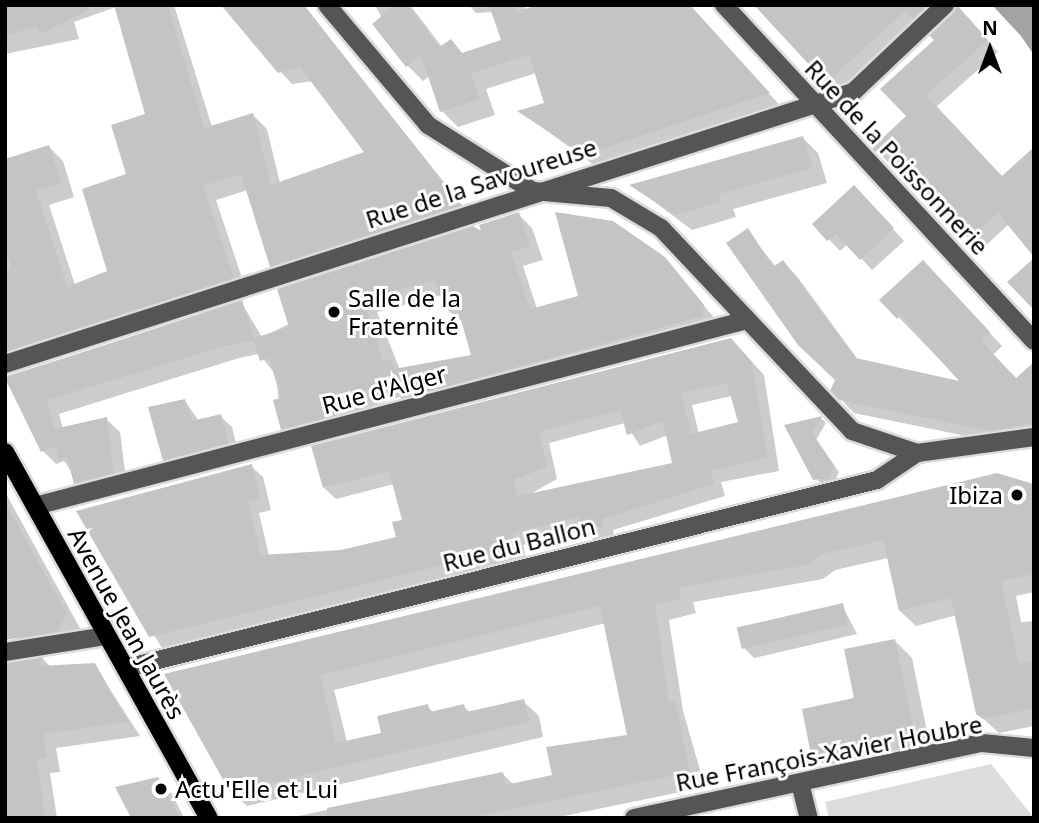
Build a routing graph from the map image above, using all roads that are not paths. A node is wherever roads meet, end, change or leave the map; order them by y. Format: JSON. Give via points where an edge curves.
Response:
{"nodes":[{"id":1,"x":327,"y":5,"type":"edge"},
{"id":2,"x":724,"y":5,"type":"edge"},
{"id":3,"x":945,"y":5,"type":"edge"},
{"id":4,"x":815,"y":105,"type":"junction"},
{"id":5,"x":533,"y":191,"type":"junction"},
{"id":6,"x":747,"y":320,"type":"junction"},
{"id":7,"x":1034,"y":341,"type":"edge"},
{"id":8,"x":5,"y":364,"type":"edge"},
{"id":9,"x":1034,"y":437,"type":"edge"},
{"id":10,"x":5,"y":452,"type":"edge"},
{"id":11,"x":917,"y":453,"type":"junction"},
{"id":12,"x":35,"y":506,"type":"junction"},
{"id":13,"x":106,"y":636,"type":"junction"},
{"id":14,"x":5,"y":652,"type":"edge"},
{"id":15,"x":126,"y":668,"type":"junction"},
{"id":16,"x":1034,"y":748,"type":"edge"},
{"id":17,"x":800,"y":782,"type":"junction"},
{"id":18,"x":209,"y":818,"type":"edge"},
{"id":19,"x":634,"y":818,"type":"edge"},
{"id":20,"x":809,"y":818,"type":"edge"}],
"edges":[{"from":1,"to":5,"type":"street","via":[[428,125]]},
{"from":2,"to":4,"type":"street","name":"Rue de la Poissonnerie"},
{"from":3,"to":4,"type":"street","name":"Rue de la Savoureuse","via":[[853,92]]},
{"from":4,"to":5,"type":"street","name":"Rue de la Savoureuse"},
{"from":4,"to":7,"type":"street","name":"Rue de la Poissonnerie"},
{"from":5,"to":6,"type":"street","via":[[611,198],[661,229]]},
{"from":5,"to":8,"type":"street","name":"Rue de la Savoureuse"},
{"from":6,"to":11,"type":"street","via":[[852,431]]},
{"from":6,"to":12,"type":"street","name":"Rue d'Alger"},
{"from":9,"to":11,"type":"street"},
{"from":10,"to":12,"type":"main road","name":"Avenue Jean Jaurès"},
{"from":11,"to":15,"type":"street","name":"Rue du Ballon","via":[[877,480]]},
{"from":12,"to":13,"type":"main road","name":"Avenue Jean Jaurès"},
{"from":13,"to":14,"type":"street"},
{"from":13,"to":15,"type":"main road","name":"Avenue Jean Jaurès"},
{"from":15,"to":18,"type":"main road","name":"Avenue Jean Jaurès"},
{"from":16,"to":17,"type":"street","name":"Rue François-Xavier Houbre","via":[[982,743]]},
{"from":17,"to":19,"type":"street","name":"Rue François-Xavier Houbre"},
{"from":17,"to":20,"type":"street"}]}
